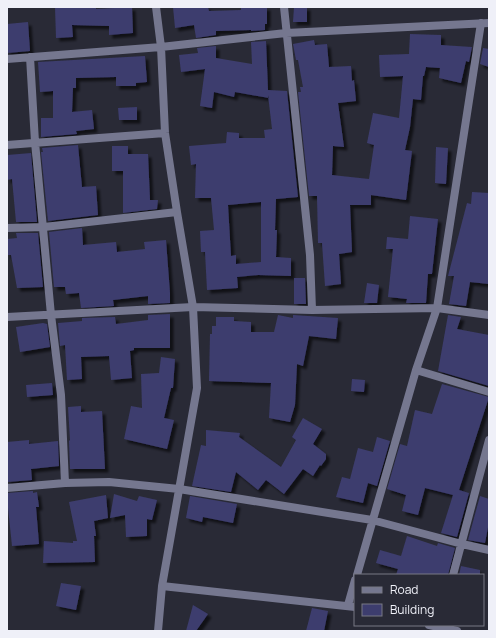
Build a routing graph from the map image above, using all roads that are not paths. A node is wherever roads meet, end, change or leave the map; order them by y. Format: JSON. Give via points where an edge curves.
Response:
{"nodes":[{"id":1,"x":156,"y":7,"type":"edge"},
{"id":2,"x":284,"y":7,"type":"edge"},
{"id":3,"x":485,"y":23,"type":"edge"},
{"id":4,"x":286,"y":33,"type":"junction"},
{"id":5,"x":161,"y":47,"type":"junction"},
{"id":6,"x":30,"y":57,"type":"junction"},
{"id":7,"x":7,"y":59,"type":"edge"},
{"id":8,"x":165,"y":133,"type":"junction"},
{"id":9,"x":36,"y":142,"type":"junction"},
{"id":10,"x":7,"y":144,"type":"edge"},
{"id":11,"x":177,"y":212,"type":"junction"},
{"id":12,"x":44,"y":226,"type":"junction"},
{"id":13,"x":7,"y":228,"type":"edge"},
{"id":14,"x":193,"y":307,"type":"junction"},
{"id":15,"x":437,"y":308,"type":"junction"},
{"id":16,"x":312,"y":310,"type":"junction"},
{"id":17,"x":51,"y":315,"type":"junction"},
{"id":18,"x":489,"y":315,"type":"edge"},
{"id":19,"x":7,"y":317,"type":"edge"},
{"id":20,"x":416,"y":370,"type":"junction"},
{"id":21,"x":489,"y":392,"type":"edge"},
{"id":22,"x":489,"y":440,"type":"edge"},
{"id":23,"x":65,"y":483,"type":"junction"},
{"id":24,"x":7,"y":488,"type":"edge"},
{"id":25,"x":179,"y":489,"type":"junction"},
{"id":26,"x":372,"y":520,"type":"junction"},
{"id":27,"x":462,"y":544,"type":"junction"},
{"id":28,"x":489,"y":550,"type":"edge"},
{"id":29,"x":357,"y":574,"type":"edge"},
{"id":30,"x":453,"y":574,"type":"edge"},
{"id":31,"x":162,"y":586,"type":"junction"},
{"id":32,"x":354,"y":586,"type":"edge"},
{"id":33,"x":351,"y":606,"type":"edge"},
{"id":34,"x":439,"y":626,"type":"edge"},
{"id":35,"x":158,"y":631,"type":"edge"},
{"id":36,"x":457,"y":631,"type":"edge"}],
"edges":[{"from":1,"to":5,"type":"street"},
{"from":2,"to":4,"type":"street"},
{"from":3,"to":4,"type":"street"},
{"from":3,"to":15,"type":"street"},
{"from":4,"to":5,"type":"street"},
{"from":4,"to":16,"type":"street","via":[[310,255]]},
{"from":5,"to":6,"type":"street"},
{"from":5,"to":8,"type":"street"},
{"from":6,"to":7,"type":"street"},
{"from":6,"to":9,"type":"street"},
{"from":8,"to":9,"type":"street"},
{"from":8,"to":11,"type":"street"},
{"from":9,"to":10,"type":"street"},
{"from":9,"to":12,"type":"street"},
{"from":11,"to":12,"type":"street"},
{"from":11,"to":14,"type":"street"},
{"from":12,"to":13,"type":"street"},
{"from":12,"to":17,"type":"street"},
{"from":14,"to":16,"type":"street"},
{"from":14,"to":17,"type":"street"},
{"from":14,"to":25,"type":"street","via":[[197,388]]},
{"from":15,"to":16,"type":"street"},
{"from":15,"to":18,"type":"street"},
{"from":15,"to":20,"type":"street"},
{"from":17,"to":19,"type":"street"},
{"from":17,"to":23,"type":"street","via":[[61,395]]},
{"from":20,"to":21,"type":"street"},
{"from":20,"to":26,"type":"street"},
{"from":22,"to":27,"type":"street"},
{"from":23,"to":24,"type":"street"},
{"from":23,"to":25,"type":"street","via":[[110,482]]},
{"from":25,"to":26,"type":"street"},
{"from":25,"to":31,"type":"street"},
{"from":26,"to":27,"type":"street"},
{"from":26,"to":29,"type":"street"},
{"from":27,"to":28,"type":"street"},
{"from":27,"to":30,"type":"street"},
{"from":31,"to":33,"type":"street"},
{"from":31,"to":35,"type":"street"},
{"from":32,"to":33,"type":"street"},
{"from":34,"to":36,"type":"street"}]}
